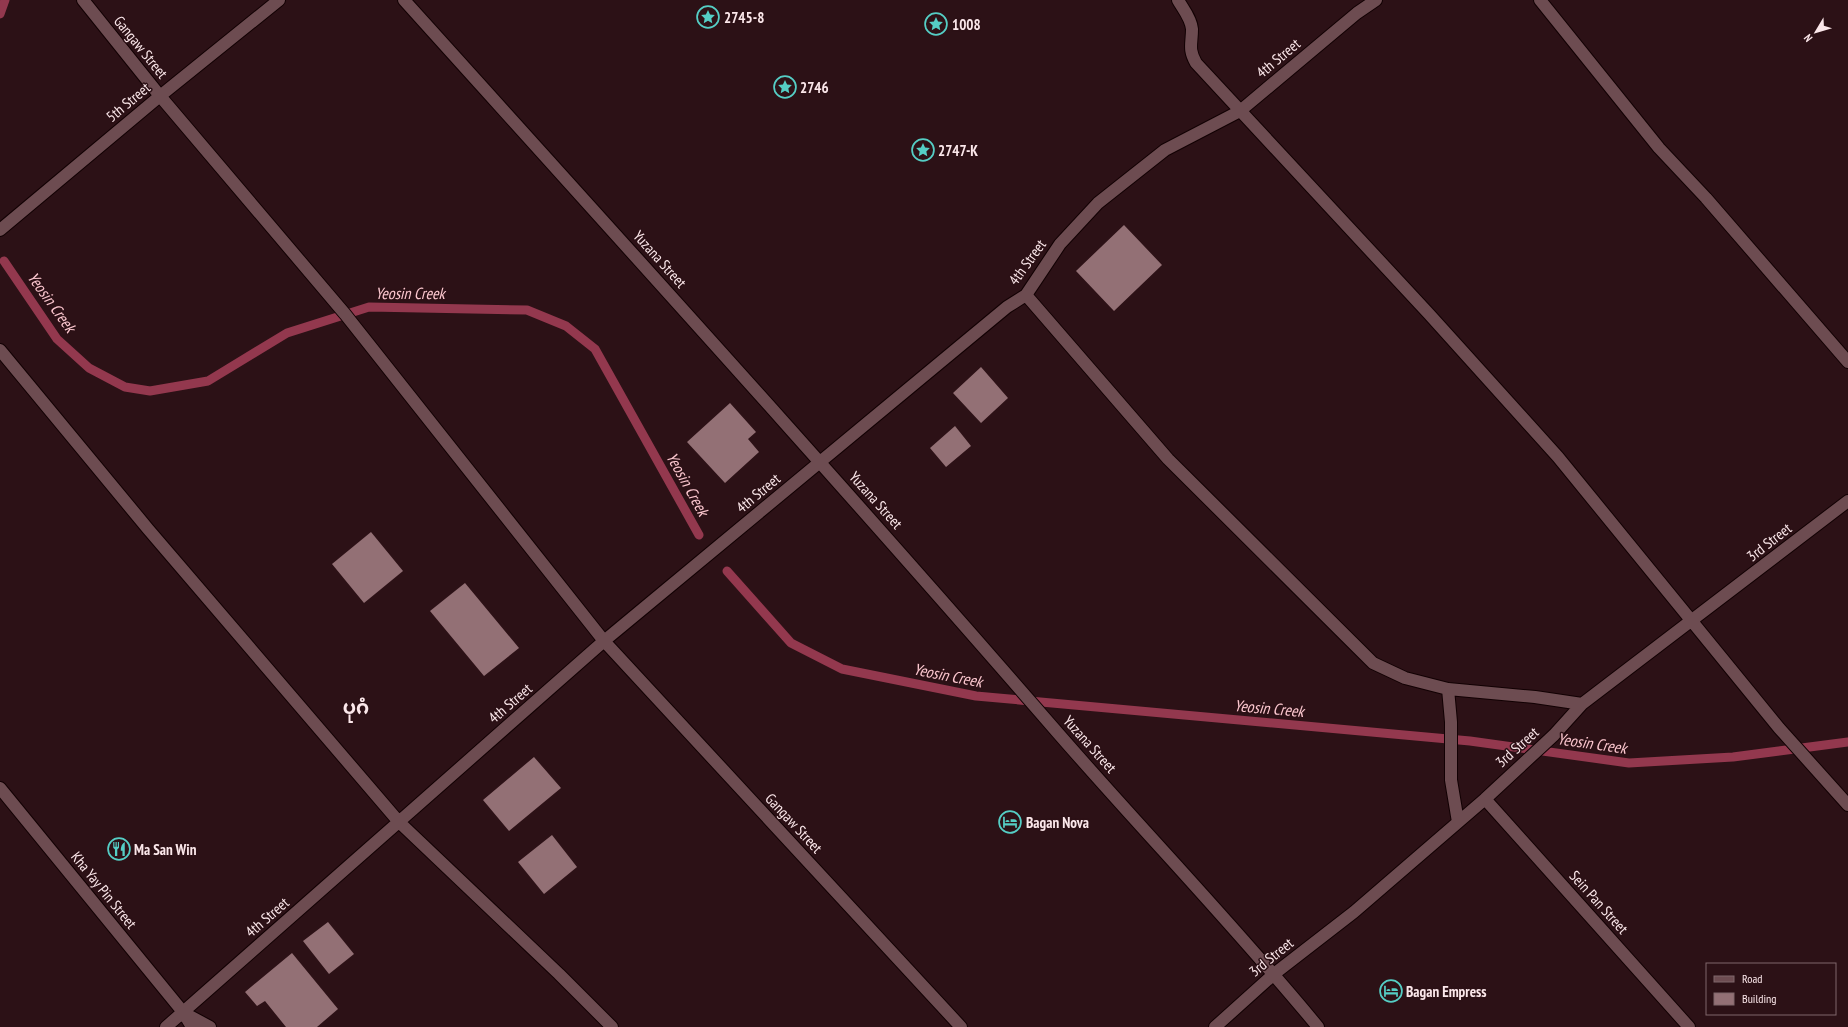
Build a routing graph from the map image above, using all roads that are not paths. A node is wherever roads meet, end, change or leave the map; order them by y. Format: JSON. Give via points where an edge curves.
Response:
{"nodes":[{"id":1,"x":83,"y":0,"type":"edge"},
{"id":2,"x":279,"y":0,"type":"edge"},
{"id":3,"x":404,"y":0,"type":"edge"},
{"id":4,"x":1178,"y":0,"type":"edge"},
{"id":5,"x":1376,"y":0,"type":"edge"},
{"id":6,"x":1540,"y":0,"type":"edge"},
{"id":7,"x":160,"y":96,"type":"junction"},
{"id":8,"x":1240,"y":111,"type":"junction"},
{"id":9,"x":0,"y":230,"type":"edge"},
{"id":10,"x":1026,"y":295,"type":"junction"},
{"id":11,"x":0,"y":350,"type":"edge"},
{"id":12,"x":1848,"y":362,"type":"edge"},
{"id":13,"x":821,"y":462,"type":"junction"},
{"id":14,"x":1848,"y":501,"type":"edge"},
{"id":15,"x":1693,"y":621,"type":"junction"},
{"id":16,"x":604,"y":641,"type":"junction"},
{"id":17,"x":1448,"y":689,"type":"junction"},
{"id":18,"x":1582,"y":704,"type":"junction"},
{"id":19,"x":0,"y":788,"type":"edge"},
{"id":20,"x":1485,"y":799,"type":"junction"},
{"id":21,"x":1848,"y":805,"type":"edge"},
{"id":22,"x":399,"y":822,"type":"junction"},
{"id":23,"x":1458,"y":822,"type":"junction"},
{"id":24,"x":1274,"y":974,"type":"junction"},
{"id":25,"x":183,"y":1012,"type":"junction"},
{"id":26,"x":166,"y":1027,"type":"edge"},
{"id":27,"x":192,"y":1027,"type":"edge"},
{"id":28,"x":210,"y":1027,"type":"edge"},
{"id":29,"x":612,"y":1027,"type":"edge"},
{"id":30,"x":961,"y":1027,"type":"edge"},
{"id":31,"x":1216,"y":1027,"type":"edge"},
{"id":32,"x":1318,"y":1027,"type":"edge"},
{"id":33,"x":1689,"y":1027,"type":"edge"}],
"edges":[{"from":1,"to":7,"type":"street","name":"Gangaw Street"},
{"from":2,"to":7,"type":"street","name":"5th Street"},
{"from":3,"to":13,"type":"street","name":"Yuzana Street"},
{"from":4,"to":8,"type":"street","via":[[1192,28],[1192,56]]},
{"from":5,"to":8,"type":"street","name":"4th Street"},
{"from":6,"to":12,"type":"street","via":[[1659,148],[1706,198]]},
{"from":7,"to":9,"type":"street","name":"5th Street"},
{"from":7,"to":16,"type":"street","name":"Gangaw Street","via":[[345,314]]},
{"from":8,"to":10,"type":"street","name":"4th Street","via":[[1164,150],[1098,203],[1060,244]]},
{"from":8,"to":15,"type":"street","via":[[1558,457]]},
{"from":10,"to":13,"type":"street","name":"4th Street","via":[[1007,307]]},
{"from":10,"to":17,"type":"street","via":[[1168,460],[1373,662],[1405,678]]},
{"from":11,"to":22,"type":"street","via":[[148,529]]},
{"from":13,"to":16,"type":"street","name":"4th Street"},
{"from":13,"to":24,"type":"street","name":"Yuzana Street"},
{"from":14,"to":15,"type":"street","name":"3rd Street"},
{"from":15,"to":18,"type":"street","name":"3rd Street"},
{"from":15,"to":21,"type":"street","via":[[1779,728]]},
{"from":16,"to":22,"type":"street","name":"4th Street"},
{"from":16,"to":30,"type":"street","name":"Gangaw Street"},
{"from":17,"to":18,"type":"street","via":[[1535,696]]},
{"from":17,"to":23,"type":"street","via":[[1451,780]]},
{"from":18,"to":20,"type":"street","name":"3rd Street","via":[[1554,735]]},
{"from":19,"to":25,"type":"street","name":"Kha Yay Pin Street"},
{"from":20,"to":23,"type":"street","name":"3rd Street"},
{"from":20,"to":33,"type":"street","name":"Sein Pan Street"},
{"from":22,"to":25,"type":"street","name":"4th Street"},
{"from":22,"to":29,"type":"street"},
{"from":23,"to":24,"type":"street","name":"3rd Street","via":[[1354,912]]},
{"from":24,"to":31,"type":"street","name":"3rd Street"},
{"from":24,"to":32,"type":"street","name":"Yuzana Street"},
{"from":25,"to":26,"type":"street","name":"4th Street"},
{"from":25,"to":27,"type":"street","name":"Kha Yay Pin Street"},
{"from":25,"to":28,"type":"street","name":"Kha Yay Pin Street"}]}
